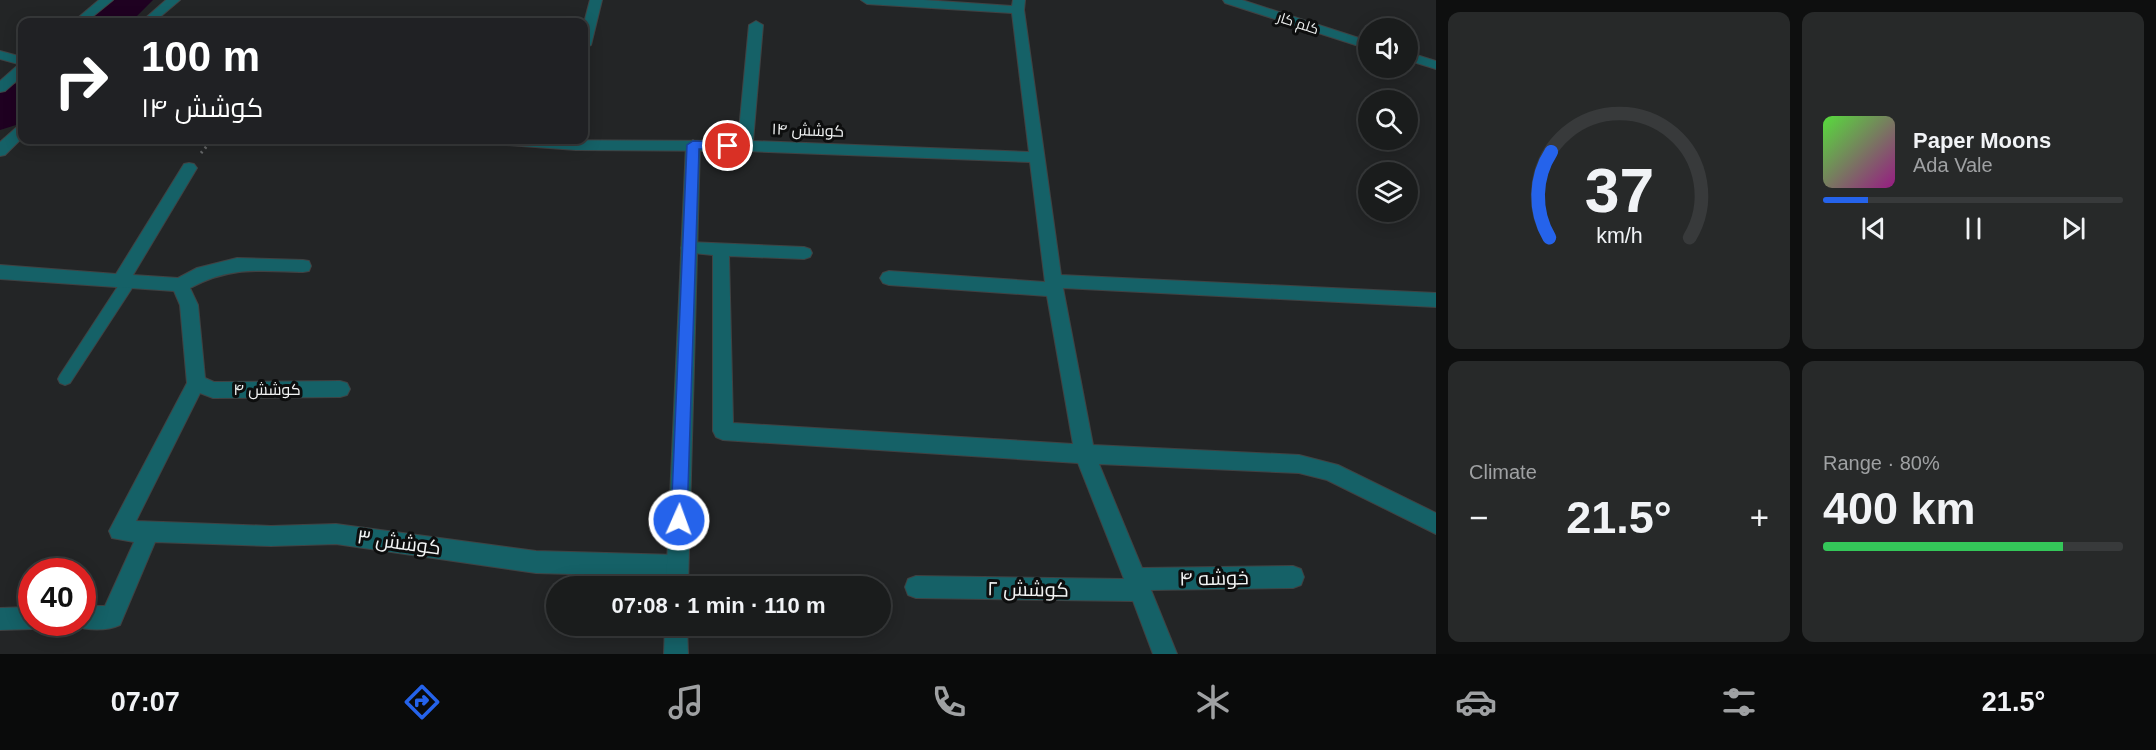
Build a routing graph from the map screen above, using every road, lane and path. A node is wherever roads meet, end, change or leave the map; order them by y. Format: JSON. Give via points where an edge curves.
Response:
{"nodes":[{"id":1,"x":107,"y":0,"type":"edge"},
{"id":2,"x":174,"y":0,"type":"edge"},
{"id":3,"x":596,"y":0,"type":"edge"},
{"id":4,"x":867,"y":0,"type":"edge"},
{"id":5,"x":1229,"y":0,"type":"edge"},
{"id":6,"x":1018,"y":5,"type":"edge"},
{"id":7,"x":84,"y":18,"type":"edge"},
{"id":8,"x":152,"y":18,"type":"edge"},
{"id":9,"x":756,"y":25,"type":"dead end"},
{"id":10,"x":588,"y":30,"type":"edge"},
{"id":11,"x":1358,"y":42,"type":"edge"},
{"id":12,"x":0,"y":55,"type":"edge"},
{"id":13,"x":1418,"y":59,"type":"edge"},
{"id":14,"x":18,"y":60,"type":"edge"},
{"id":15,"x":1436,"y":64,"type":"edge"},
{"id":16,"x":18,"y":72,"type":"edge"},
{"id":17,"x":0,"y":88,"type":"edge"},
{"id":18,"x":18,"y":134,"type":"edge"},
{"id":19,"x":588,"y":143,"type":"edge"},
{"id":20,"x":693,"y":145,"type":"junction"},
{"id":21,"x":745,"y":146,"type":"junction"},
{"id":22,"x":0,"y":151,"type":"edge"},
{"id":23,"x":1037,"y":157,"type":"junction"},
{"id":24,"x":189,"y":168,"type":"dead end"},
{"id":25,"x":689,"y":248,"type":"junction"},
{"id":26,"x":721,"y":249,"type":"junction"},
{"id":27,"x":804,"y":253,"type":"dead end"},
{"id":28,"x":303,"y":266,"type":"dead end"},
{"id":29,"x":0,"y":272,"type":"edge"},
{"id":30,"x":889,"y":278,"type":"dead end"},
{"id":31,"x":124,"y":281,"type":"junction"},
{"id":32,"x":180,"y":285,"type":"junction"},
{"id":33,"x":1054,"y":285,"type":"junction"},
{"id":34,"x":1436,"y":300,"type":"edge"},
{"id":35,"x":65,"y":380,"type":"dead end"},
{"id":36,"x":196,"y":383,"type":"junction"},
{"id":37,"x":340,"y":389,"type":"dead end"},
{"id":38,"x":1085,"y":454,"type":"junction"},
{"id":39,"x":1436,"y":524,"type":"edge"},
{"id":40,"x":149,"y":532,"type":"junction"},
{"id":41,"x":677,"y":576,"type":"edge"},
{"id":42,"x":1293,"y":577,"type":"dead end"},
{"id":43,"x":1137,"y":584,"type":"junction"},
{"id":44,"x":916,"y":587,"type":"dead end"},
{"id":45,"x":96,"y":617,"type":"edge"},
{"id":46,"x":18,"y":618,"type":"edge"},
{"id":47,"x":0,"y":619,"type":"edge"},
{"id":48,"x":676,"y":636,"type":"edge"},
{"id":49,"x":676,"y":654,"type":"edge"},
{"id":50,"x":1165,"y":654,"type":"edge"}],
"edges":[{"from":1,"to":7,"type":"street"},
{"from":2,"to":8,"type":"street"},
{"from":3,"to":10,"type":"street"},
{"from":4,"to":6,"type":"street"},
{"from":5,"to":11,"type":"street","name":"کلم کار"},
{"from":6,"to":23,"type":"street"},
{"from":9,"to":21,"type":"street"},
{"from":12,"to":14,"type":"street"},
{"from":13,"to":15,"type":"street"},
{"from":16,"to":17,"type":"street"},
{"from":18,"to":22,"type":"street"},
{"from":19,"to":20,"type":"street","name":"کوشش ۱۴"},
{"from":20,"to":21,"type":"street","name":"کوشش ۱۴"},
{"from":20,"to":25,"type":"street"},
{"from":21,"to":23,"type":"street","name":"کوشش ۱۴"},
{"from":23,"to":33,"type":"street"},
{"from":24,"to":31,"type":"street"},
{"from":25,"to":26,"type":"street"},
{"from":25,"to":41,"type":"street"},
{"from":26,"to":27,"type":"street"},
{"from":26,"to":38,"type":"street","via":[[723,431]]},
{"from":28,"to":32,"type":"street","via":[[237,264],[203,273]]},
{"from":29,"to":31,"type":"street"},
{"from":30,"to":33,"type":"street"},
{"from":31,"to":32,"type":"street"},
{"from":31,"to":35,"type":"lane"},
{"from":32,"to":36,"type":"street","via":[[189,305]]},
{"from":33,"to":34,"type":"street"},
{"from":33,"to":38,"type":"street"},
{"from":36,"to":37,"type":"street","name":"کوشش ۴","via":[[213,390]]},
{"from":36,"to":40,"type":"street","name":"کوشش ۳","via":[[120,531]]},
{"from":38,"to":39,"type":"street","via":[[1299,464],[1331,472]]},
{"from":38,"to":43,"type":"street"},
{"from":40,"to":41,"type":"street","name":"کوشش ۳","via":[[336,534],[536,562]]},
{"from":40,"to":45,"type":"street","via":[[112,617]]},
{"from":42,"to":43,"type":"street","name":"خوشه ۴"},
{"from":43,"to":44,"type":"street","name":"کوشش ۲"},
{"from":43,"to":50,"type":"street"},
{"from":46,"to":47,"type":"street"},
{"from":48,"to":49,"type":"street"}]}
